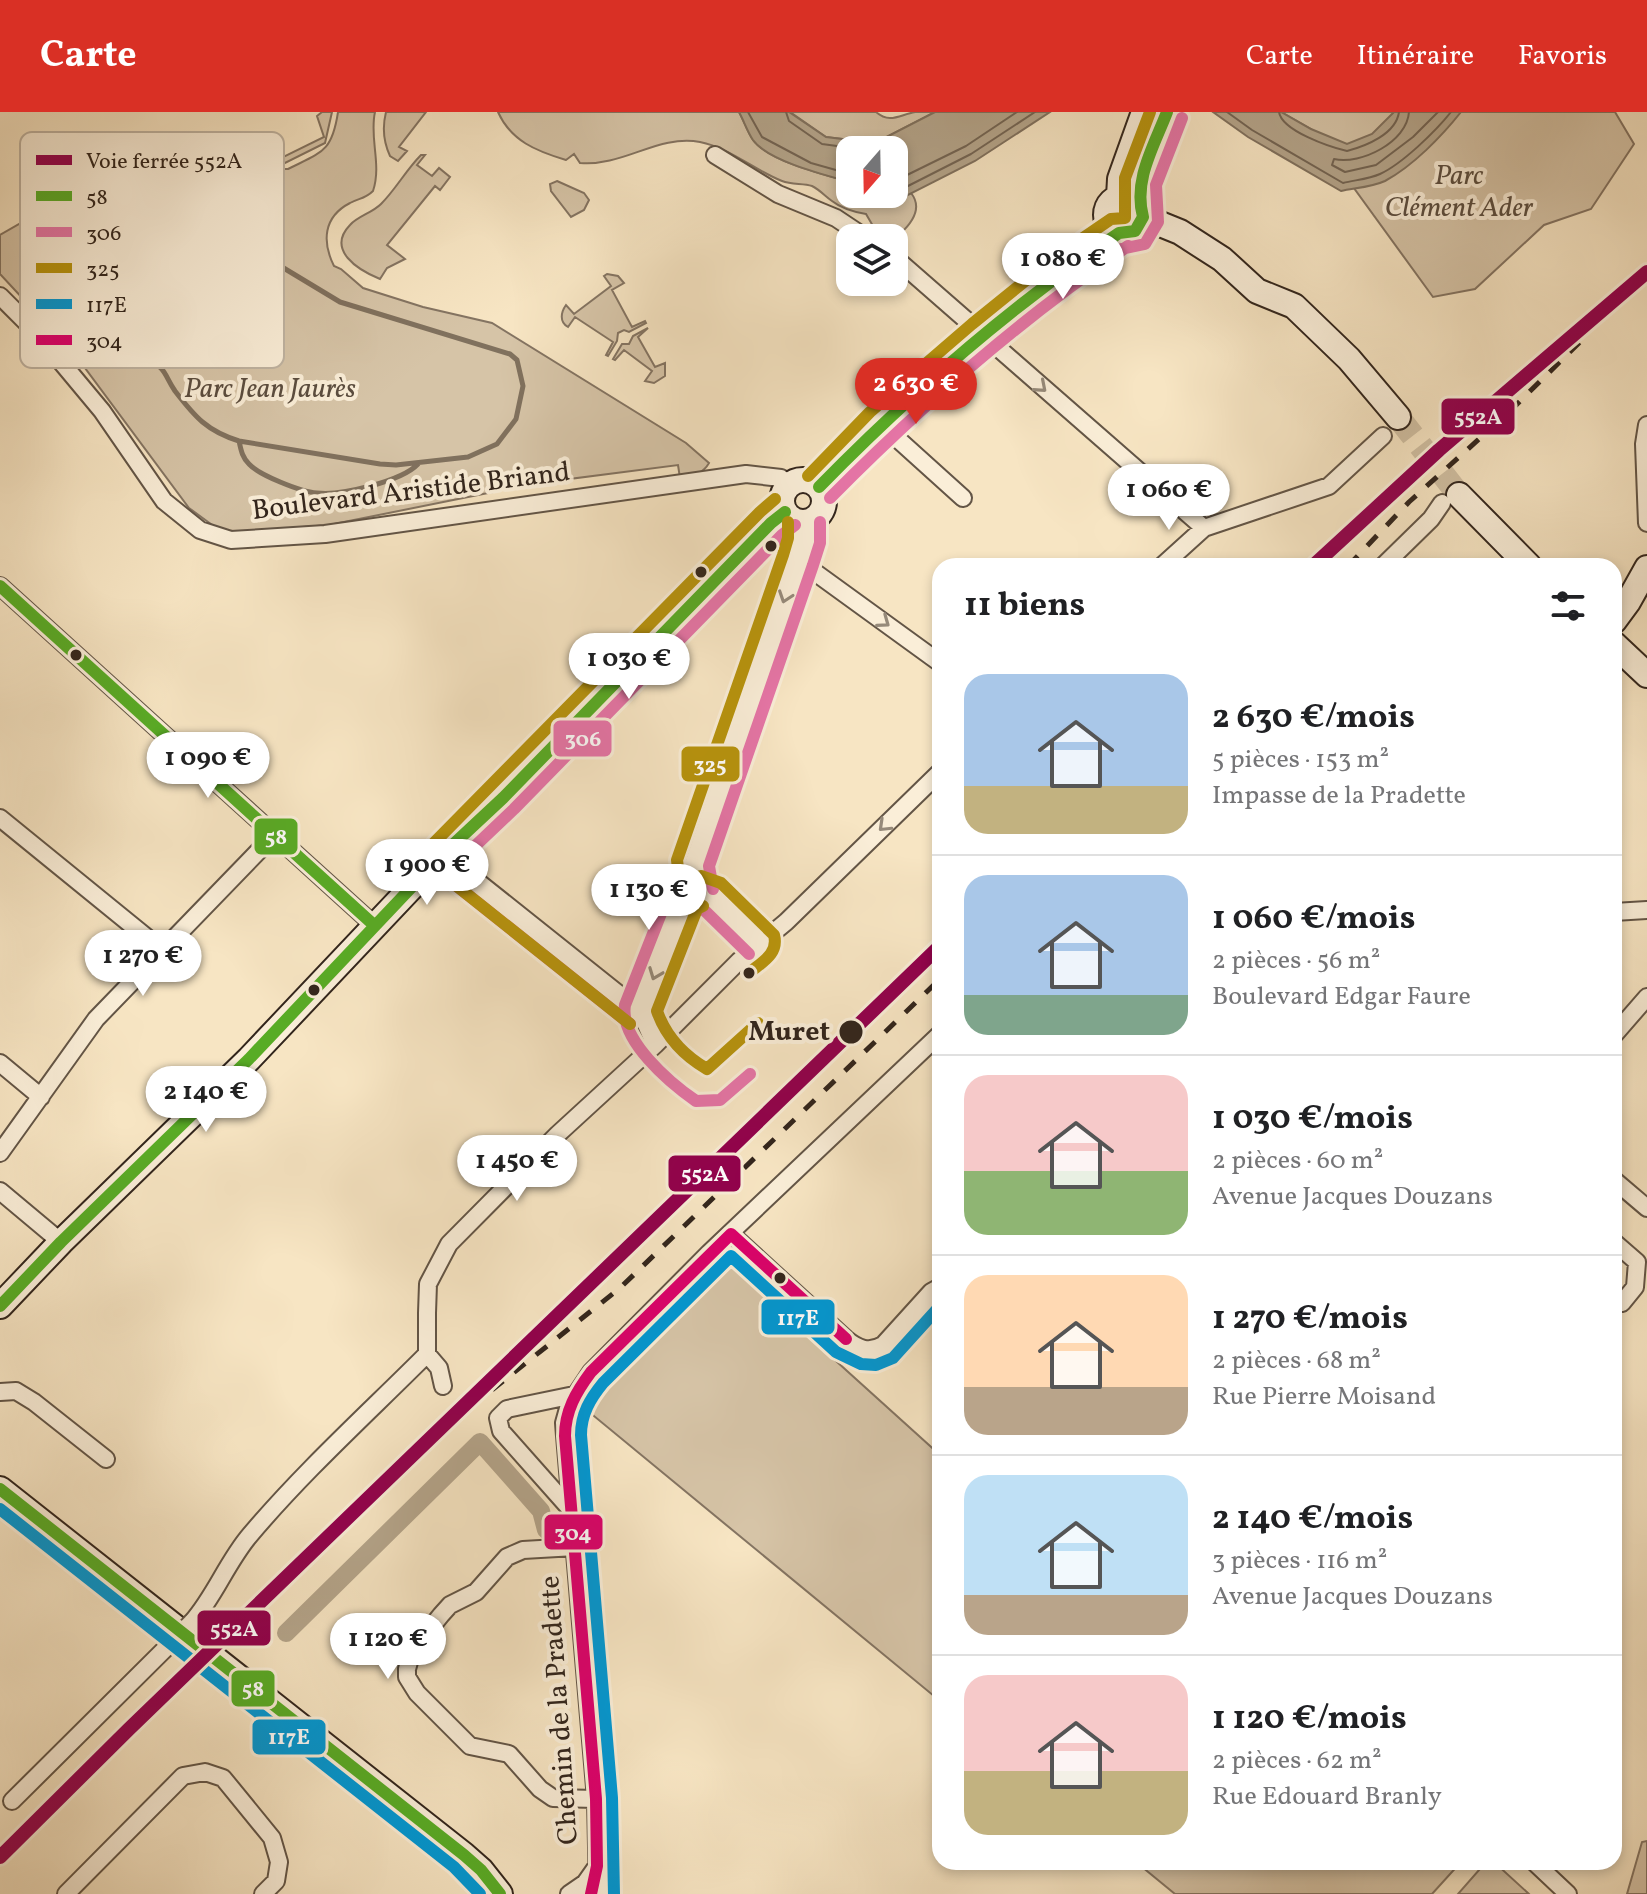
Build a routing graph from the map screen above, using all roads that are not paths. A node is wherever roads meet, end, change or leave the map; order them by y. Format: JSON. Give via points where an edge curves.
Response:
{"nodes":[{"id":1,"x":1167,"y":112,"type":"edge"},
{"id":2,"x":1146,"y":127,"type":"edge"},
{"id":3,"x":715,"y":155,"type":"dead end"},
{"id":4,"x":1134,"y":206,"type":"junction"},
{"id":5,"x":845,"y":224,"type":"edge"},
{"id":6,"x":1113,"y":227,"type":"junction"},
{"id":7,"x":908,"y":270,"type":"edge"},
{"id":8,"x":0,"y":296,"type":"edge"},
{"id":9,"x":20,"y":316,"type":"edge"},
{"id":10,"x":982,"y":336,"type":"junction"},
{"id":11,"x":66,"y":368,"type":"edge"},
{"id":12,"x":1398,"y":417,"type":"tunnel mouth"},
{"id":13,"x":881,"y":424,"type":"junction"},
{"id":14,"x":1647,"y":425,"type":"edge"},
{"id":15,"x":1383,"y":436,"type":"dead end"},
{"id":16,"x":790,"y":485,"type":"junction"},
{"id":17,"x":819,"y":487,"type":"junction"},
{"id":18,"x":963,"y":498,"type":"dead end"},
{"id":19,"x":1451,"y":499,"type":"joint"},
{"id":20,"x":795,"y":517,"type":"junction"},
{"id":21,"x":1647,"y":523,"type":"edge"},
{"id":22,"x":1204,"y":528,"type":"junction"},
{"id":23,"x":1171,"y":558,"type":"edge"},
{"id":24,"x":1391,"y":558,"type":"edge"},
{"id":25,"x":1520,"y":558,"type":"edge"},
{"id":26,"x":798,"y":560,"type":"junction"},
{"id":27,"x":1647,"y":568,"type":"edge"},
{"id":28,"x":0,"y":586,"type":"edge"},
{"id":29,"x":1622,"y":610,"type":"edge"},
{"id":30,"x":1622,"y":650,"type":"edge"},
{"id":31,"x":932,"y":657,"type":"edge"},
{"id":32,"x":1647,"y":675,"type":"edge"},
{"id":33,"x":932,"y":780,"type":"edge"},
{"id":34,"x":0,"y":818,"type":"edge"},
{"id":35,"x":275,"y":834,"type":"junction"},
{"id":36,"x":443,"y":854,"type":"junction"},
{"id":37,"x":697,"y":891,"type":"junction"},
{"id":38,"x":1647,"y":910,"type":"edge"},
{"id":39,"x":1622,"y":912,"type":"edge"},
{"id":40,"x":375,"y":926,"type":"junction"},
{"id":41,"x":760,"y":943,"type":"junction"},
{"id":42,"x":161,"y":949,"type":"junction"},
{"id":43,"x":1647,"y":997,"type":"edge"},
{"id":44,"x":640,"y":1011,"type":"junction"},
{"id":45,"x":1622,"y":1026,"type":"edge"},
{"id":46,"x":932,"y":1042,"type":"edge"},
{"id":47,"x":655,"y":1045,"type":"junction"},
{"id":48,"x":0,"y":1063,"type":"edge"},
{"id":49,"x":41,"y":1097,"type":"junction"},
{"id":50,"x":0,"y":1153,"type":"edge"},
{"id":51,"x":1622,"y":1187,"type":"edge"},
{"id":52,"x":0,"y":1191,"type":"edge"},
{"id":53,"x":1647,"y":1208,"type":"edge"},
{"id":54,"x":731,"y":1234,"type":"junction"},
{"id":55,"x":61,"y":1242,"type":"junction"},
{"id":56,"x":1622,"y":1249,"type":"edge"},
{"id":57,"x":1642,"y":1272,"type":"edge"},
{"id":58,"x":932,"y":1291,"type":"edge"},
{"id":59,"x":1622,"y":1303,"type":"edge"},
{"id":60,"x":0,"y":1306,"type":"edge"},
{"id":61,"x":427,"y":1354,"type":"junction"},
{"id":62,"x":443,"y":1386,"type":"dead end"},
{"id":63,"x":0,"y":1392,"type":"edge"},
{"id":64,"x":574,"y":1395,"type":"junction"},
{"id":65,"x":106,"y":1459,"type":"dead end"},
{"id":66,"x":1,"y":1491,"type":"edge"},
{"id":67,"x":572,"y":1511,"type":"junction"},
{"id":68,"x":575,"y":1547,"type":"junction"},
{"id":69,"x":596,"y":1799,"type":"junction"},
{"id":70,"x":12,"y":1801,"type":"dead end"},
{"id":71,"x":451,"y":1847,"type":"junction"},
{"id":72,"x":597,"y":1866,"type":"junction"},
{"id":73,"x":481,"y":1870,"type":"junction"},
{"id":74,"x":1542,"y":1870,"type":"edge"},
{"id":75,"x":66,"y":1894,"type":"edge"},
{"id":76,"x":263,"y":1894,"type":"edge"},
{"id":77,"x":489,"y":1894,"type":"edge"},
{"id":78,"x":500,"y":1894,"type":"edge"},
{"id":79,"x":517,"y":1894,"type":"edge"},
{"id":80,"x":569,"y":1894,"type":"edge"},
{"id":81,"x":591,"y":1894,"type":"edge"},
{"id":82,"x":598,"y":1894,"type":"edge"},
{"id":83,"x":1568,"y":1894,"type":"edge"}],
"edges":[{"from":1,"to":2,"type":"main road"},
{"from":2,"to":4,"type":"main road"},
{"from":3,"to":5,"type":"street","via":[[778,194]]},
{"from":4,"to":6,"type":"main road","via":[[1107,208]]},
{"from":4,"to":6,"type":"main road","via":[[1135,231]]},
{"from":4,"to":12,"type":"main road","via":[[1222,259],[1257,291],[1294,306]]},
{"from":6,"to":10,"type":"main road"},
{"from":7,"to":10,"type":"street"},
{"from":8,"to":9,"type":"street","name":"Boulevard Aristide Briand"},
{"from":10,"to":13,"type":"main road"},
{"from":10,"to":22,"type":"street","one_way":true},
{"from":11,"to":16,"type":"street","name":"Boulevard Aristide Briand","via":[[164,501],[200,530],[231,540],[325,534],[746,474],[781,478]]},
{"from":13,"to":17,"type":"main road"},
{"from":13,"to":18,"type":"street"},
{"from":14,"to":21,"type":"street"},
{"from":15,"to":22,"type":"street","via":[[1329,486]]},
{"from":16,"to":17,"type":"main road","via":[[804,480]]},
{"from":16,"to":20,"type":"main road","via":[[783,495]]},
{"from":17,"to":20,"type":"main road","via":[[821,511],[812,521]]},
{"from":19,"to":24,"type":"street"},
{"from":19,"to":25,"type":"main road"},
{"from":20,"to":26,"type":"street","via":[[804,540]]},
{"from":20,"to":36,"type":"main road","via":[[749,545]]},
{"from":22,"to":23,"type":"street"},
{"from":26,"to":31,"type":"street","one_way":true},
{"from":26,"to":37,"type":"street","one_way":true,"via":[[693,864]]},
{"from":27,"to":29,"type":"main road"},
{"from":28,"to":35,"type":"street"},
{"from":30,"to":32,"type":"main road"},
{"from":33,"to":41,"type":"street","one_way":true},
{"from":34,"to":42,"type":"street"},
{"from":35,"to":40,"type":"street"},
{"from":35,"to":42,"type":"street"},
{"from":36,"to":40,"type":"main road"},
{"from":36,"to":44,"type":"street"},
{"from":37,"to":41,"type":"street","via":[[711,895]]},
{"from":37,"to":44,"type":"street","one_way":true,"via":[[683,900]]},
{"from":38,"to":39,"type":"street"},
{"from":40,"to":55,"type":"main road","via":[[249,1059]]},
{"from":41,"to":47,"type":"street"},
{"from":42,"to":49,"type":"street","via":[[96,1019]]},
{"from":43,"to":45,"type":"street"},
{"from":44,"to":47,"type":"street"},
{"from":46,"to":54,"type":"street","name":"Chemin de la Pradette"},
{"from":47,"to":61,"type":"street","via":[[449,1244],[428,1284]]},
{"from":48,"to":49,"type":"street"},
{"from":49,"to":50,"type":"street"},
{"from":51,"to":53,"type":"street"},
{"from":52,"to":55,"type":"street"},
{"from":54,"to":58,"type":"street","via":[[860,1348],[883,1345]]},
{"from":54,"to":64,"type":"street","name":"Chemin de la Pradette"},
{"from":55,"to":60,"type":"main road"},
{"from":56,"to":57,"type":"street"},
{"from":57,"to":59,"type":"street"},
{"from":61,"to":62,"type":"street","via":[[439,1368]]},
{"from":61,"to":70,"type":"street","bridge":true,"via":[[263,1521],[237,1551],[192,1622]]},
{"from":63,"to":65,"type":"street","via":[[16,1391],[34,1402]]},
{"from":64,"to":67,"type":"street","name":"Chemin de la Pradette","via":[[564,1423]]},
{"from":64,"to":67,"type":"street","via":[[507,1409],[498,1418],[501,1431]]},
{"from":66,"to":71,"type":"main road"},
{"from":67,"to":68,"type":"street","name":"Chemin de la Pradette"},
{"from":68,"to":69,"type":"street","name":"Chemin de la Pradette"},
{"from":68,"to":69,"type":"street","via":[[523,1550],[507,1557],[476,1592],[441,1615],[412,1651],[407,1677],[470,1746],[509,1754],[553,1798]]},
{"from":69,"to":72,"type":"street","name":"Chemin de la Pradette"},
{"from":71,"to":73,"type":"main road"},
{"from":71,"to":77,"type":"main road"},
{"from":72,"to":80,"type":"street"},
{"from":72,"to":81,"type":"street","name":"Chemin de la Pradette"},
{"from":72,"to":82,"type":"street","name":"Chemin de la Pradette"},
{"from":73,"to":78,"type":"main road"},
{"from":73,"to":79,"type":"street"},
{"from":74,"to":83,"type":"street"},
{"from":75,"to":76,"type":"street","via":[[183,1776],[205,1772],[223,1778],[272,1838],[279,1862],[276,1881]]}]}
